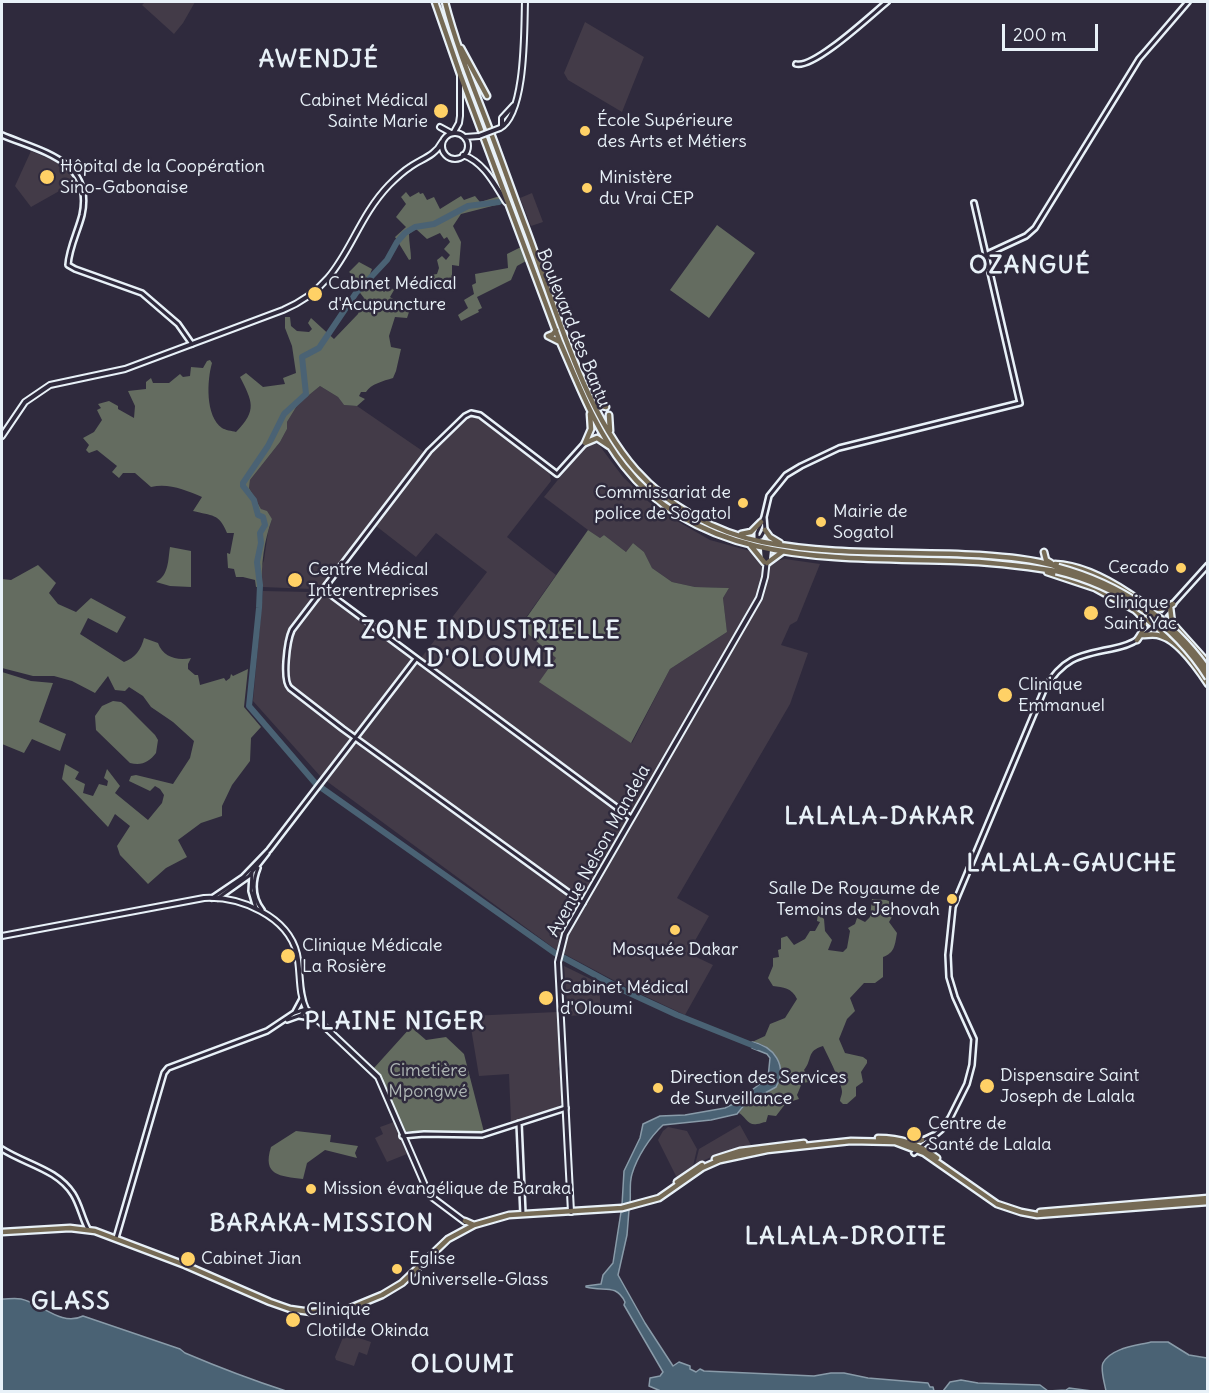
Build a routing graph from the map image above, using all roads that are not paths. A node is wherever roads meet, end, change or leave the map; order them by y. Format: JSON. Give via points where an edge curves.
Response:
{"nodes":[{"id":1,"x":435,"y":2,"type":"edge"},
{"id":2,"x":445,"y":2,"type":"edge"},
{"id":3,"x":525,"y":2,"type":"edge"},
{"id":4,"x":887,"y":2,"type":"edge"},
{"id":5,"x":1188,"y":2,"type":"edge"},
{"id":6,"x":458,"y":46,"type":"junction"},
{"id":7,"x":796,"y":64,"type":"dead end"},
{"id":8,"x":460,"y":74,"type":"junction"},
{"id":9,"x":487,"y":96,"type":"dead end"},
{"id":10,"x":452,"y":133,"type":"junction"},
{"id":11,"x":2,"y":135,"type":"edge"},
{"id":12,"x":463,"y":136,"type":"junction"},
{"id":13,"x":477,"y":136,"type":"junction"},
{"id":14,"x":443,"y":140,"type":"junction"},
{"id":15,"x":467,"y":147,"type":"junction"},
{"id":16,"x":432,"y":154,"type":"junction"},
{"id":17,"x":446,"y":156,"type":"junction"},
{"id":18,"x":463,"y":156,"type":"junction"},
{"id":19,"x":974,"y":203,"type":"dead end"},
{"id":20,"x":511,"y":211,"type":"junction"},
{"id":21,"x":985,"y":255,"type":"junction"},
{"id":22,"x":556,"y":330,"type":"junction"},
{"id":23,"x":560,"y":342,"type":"junction"},
{"id":24,"x":192,"y":344,"type":"junction"},
{"id":25,"x":594,"y":403,"type":"junction"},
{"id":26,"x":606,"y":407,"type":"dead end"},
{"id":27,"x":590,"y":410,"type":"junction"},
{"id":28,"x":609,"y":415,"type":"dead end"},
{"id":29,"x":611,"y":434,"type":"junction"},
{"id":30,"x":2,"y":436,"type":"edge"},
{"id":31,"x":585,"y":442,"type":"junction"},
{"id":32,"x":611,"y":448,"type":"junction"},
{"id":33,"x":762,"y":520,"type":"junction"},
{"id":34,"x":765,"y":530,"type":"junction"},
{"id":35,"x":738,"y":534,"type":"junction"},
{"id":36,"x":751,"y":546,"type":"junction"},
{"id":37,"x":785,"y":546,"type":"junction"},
{"id":38,"x":766,"y":549,"type":"junction"},
{"id":39,"x":782,"y":552,"type":"junction"},
{"id":40,"x":1044,"y":552,"type":"dead end"},
{"id":41,"x":766,"y":563,"type":"junction"},
{"id":42,"x":1049,"y":563,"type":"junction"},
{"id":43,"x":1018,"y":565,"type":"junction"},
{"id":44,"x":1208,"y":565,"type":"edge"},
{"id":45,"x":1058,"y":568,"type":"junction"},
{"id":46,"x":323,"y":590,"type":"junction"},
{"id":47,"x":1145,"y":604,"type":"junction"},
{"id":48,"x":1170,"y":607,"type":"junction"},
{"id":49,"x":1141,"y":615,"type":"junction"},
{"id":50,"x":1161,"y":617,"type":"junction"},
{"id":51,"x":1154,"y":626,"type":"junction"},
{"id":52,"x":1178,"y":631,"type":"junction"},
{"id":53,"x":1144,"y":634,"type":"junction"},
{"id":54,"x":1137,"y":640,"type":"junction"},
{"id":55,"x":1170,"y":640,"type":"junction"},
{"id":56,"x":416,"y":659,"type":"junction"},
{"id":57,"x":1208,"y":663,"type":"edge"},
{"id":58,"x":1208,"y":670,"type":"edge"},
{"id":59,"x":1208,"y":678,"type":"edge"},
{"id":60,"x":1208,"y":684,"type":"edge"},
{"id":61,"x":356,"y":738,"type":"junction"},
{"id":62,"x":631,"y":818,"type":"junction"},
{"id":63,"x":268,"y":850,"type":"junction"},
{"id":64,"x":261,"y":862,"type":"junction"},
{"id":65,"x":254,"y":866,"type":"junction"},
{"id":66,"x":252,"y":873,"type":"junction"},
{"id":67,"x":212,"y":898,"type":"junction"},
{"id":68,"x":218,"y":898,"type":"junction"},
{"id":69,"x":582,"y":903,"type":"junction"},
{"id":70,"x":256,"y":908,"type":"junction"},
{"id":71,"x":263,"y":912,"type":"junction"},
{"id":72,"x":2,"y":936,"type":"edge"},
{"id":73,"x":302,"y":997,"type":"junction"},
{"id":74,"x":306,"y":1010,"type":"junction"},
{"id":75,"x":294,"y":1015,"type":"junction"},
{"id":76,"x":316,"y":1019,"type":"junction"},
{"id":77,"x":566,"y":1108,"type":"junction"},
{"id":78,"x":519,"y":1123,"type":"junction"},
{"id":79,"x":936,"y":1135,"type":"junction"},
{"id":80,"x":402,"y":1136,"type":"junction"},
{"id":81,"x":922,"y":1140,"type":"junction"},
{"id":82,"x":910,"y":1142,"type":"junction"},
{"id":83,"x":918,"y":1147,"type":"junction"},
{"id":84,"x":2,"y":1149,"type":"edge"},
{"id":85,"x":652,"y":1199,"type":"junction"},
{"id":86,"x":1207,"y":1201,"type":"edge"},
{"id":87,"x":571,"y":1212,"type":"junction"},
{"id":88,"x":523,"y":1214,"type":"junction"},
{"id":89,"x":463,"y":1222,"type":"junction"},
{"id":90,"x":468,"y":1228,"type":"junction"},
{"id":91,"x":88,"y":1229,"type":"junction"},
{"id":92,"x":2,"y":1232,"type":"edge"},
{"id":93,"x":116,"y":1238,"type":"junction"}],
"edges":[{"from":1,"to":8,"type":"main road","name":"Boulevard des Bantu"},
{"from":2,"to":6,"type":"main road","name":"Boulevard des Bantu"},
{"from":3,"to":13,"type":"main road","bridge":true,"via":[[523,62],[515,105],[509,121]]},
{"from":4,"to":7,"type":"street","via":[[825,53],[806,64]]},
{"from":5,"to":21,"type":"street","via":[[1138,58],[1032,232]]},
{"from":6,"to":9,"type":"main road"},
{"from":6,"to":25,"type":"main road","name":"Boulevard des Bantu"},
{"from":8,"to":10,"type":"main road","via":[[460,116]]},
{"from":8,"to":20,"type":"main road","name":"Boulevard des Bantu"},
{"from":10,"to":12,"type":"main road"},
{"from":10,"to":14,"type":"main road"},
{"from":10,"to":14,"type":"main road","via":[[440,127]]},
{"from":11,"to":24,"type":"street","via":[[56,157],[79,180],[83,209],[68,265],[142,293],[178,324]]},
{"from":12,"to":13,"type":"main road"},
{"from":12,"to":15,"type":"main road"},
{"from":13,"to":15,"type":"main road"},
{"from":14,"to":16,"type":"main road"},
{"from":14,"to":17,"type":"main road"},
{"from":15,"to":18,"type":"main road"},
{"from":16,"to":17,"type":"main road"},
{"from":16,"to":24,"type":"main road","via":[[408,168],[386,188],[340,262],[313,292],[290,306]]},
{"from":17,"to":18,"type":"main road"},
{"from":18,"to":20,"type":"main road","via":[[482,168]]},
{"from":19,"to":21,"type":"street"},
{"from":20,"to":22,"type":"main road","name":"Boulevard des Bantu"},
{"from":21,"to":33,"type":"street","via":[[1020,403],[832,451],[801,465],[768,496]]},
{"from":22,"to":23,"type":"main road","name":"Boulevard des Bantu"},
{"from":22,"to":23,"type":"main road","via":[[548,336]]},
{"from":23,"to":27,"type":"main road","name":"Boulevard des Bantu"},
{"from":24,"to":30,"type":"main road","via":[[116,372],[50,385],[25,402]]},
{"from":25,"to":26,"type":"main road"},
{"from":25,"to":29,"type":"main road","name":"Boulevard des Bantu"},
{"from":27,"to":31,"type":"main road","via":[[591,429]]},
{"from":27,"to":32,"type":"main road","name":"Boulevard des Bantu"},
{"from":28,"to":29,"type":"main road"},
{"from":29,"to":35,"type":"main road","name":"Boulevard des Bantu","via":[[637,470],[661,493],[687,512]]},
{"from":31,"to":32,"type":"main road","via":[[597,438]]},
{"from":31,"to":46,"type":"street","via":[[558,474],[480,416],[467,414],[429,451]]},
{"from":32,"to":36,"type":"main road","name":"Boulevard des Bantu","via":[[637,480],[670,509],[711,532]]},
{"from":33,"to":34,"type":"street"},
{"from":33,"to":34,"type":"street","via":[[757,538]]},
{"from":33,"to":35,"type":"main road","via":[[751,532]]},
{"from":34,"to":37,"type":"main road"},
{"from":35,"to":37,"type":"main road","name":"Boulevard des Bantu"},
{"from":36,"to":38,"type":"main road","name":"Boulevard des Bantu"},
{"from":36,"to":41,"type":"main road"},
{"from":37,"to":42,"type":"main road","name":"Boulevard des Bantu","via":[[1006,557]]},
{"from":38,"to":39,"type":"main road","name":"Boulevard des Bantu"},
{"from":38,"to":41,"type":"main road","name":"Avenue Nelson Mandela"},
{"from":39,"to":41,"type":"main road"},
{"from":39,"to":43,"type":"main road","name":"Boulevard des Bantu"},
{"from":40,"to":42,"type":"main road"},
{"from":41,"to":62,"type":"main road","name":"Avenue Nelson Mandela","via":[[756,604]]},
{"from":42,"to":45,"type":"main road","name":"Boulevard des Bantu"},
{"from":43,"to":45,"type":"main road","name":"Boulevard des Bantu"},
{"from":43,"to":49,"type":"main road","via":[[1095,588]]},
{"from":44,"to":48,"type":"street"},
{"from":45,"to":47,"type":"main road","via":[[1082,571],[1107,581]]},
{"from":45,"to":58,"type":"main road","bridge":true,"via":[[1104,582],[1139,602],[1175,632]]},
{"from":45,"to":59,"type":"main road","bridge":true,"via":[[1141,608],[1179,641]]},
{"from":46,"to":56,"type":"street"},
{"from":46,"to":61,"type":"street","via":[[291,633],[285,681]]},
{"from":47,"to":48,"type":"main road","via":[[1158,609]]},
{"from":47,"to":50,"type":"main road"},
{"from":48,"to":50,"type":"street"},
{"from":48,"to":52,"type":"main road","via":[[1171,620]]},
{"from":49,"to":51,"type":"main road"},
{"from":49,"to":54,"type":"main road","via":[[1144,626]]},
{"from":50,"to":51,"type":"street","via":[[1152,617]]},
{"from":50,"to":51,"type":"street","via":[[1164,625]]},
{"from":50,"to":52,"type":"main road"},
{"from":51,"to":53,"type":"street"},
{"from":51,"to":55,"type":"main road"},
{"from":52,"to":57,"type":"main road"},
{"from":53,"to":54,"type":"street"},
{"from":53,"to":55,"type":"main road"},
{"from":54,"to":79,"type":"street","via":[[1078,656],[1050,679],[960,889],[952,917],[949,977],[974,1039],[974,1057],[955,1112]]},
{"from":55,"to":60,"type":"main road"},
{"from":56,"to":61,"type":"street"},
{"from":56,"to":62,"type":"street"},
{"from":61,"to":63,"type":"street"},
{"from":61,"to":69,"type":"street"},
{"from":62,"to":69,"type":"main road","name":"Avenue Nelson Mandela"},
{"from":63,"to":64,"type":"street"},
{"from":63,"to":65,"type":"street"},
{"from":64,"to":66,"type":"street"},
{"from":64,"to":71,"type":"street","via":[[254,888]]},
{"from":65,"to":66,"type":"street"},
{"from":65,"to":67,"type":"street"},
{"from":66,"to":68,"type":"street"},
{"from":66,"to":70,"type":"street","via":[[251,891]]},
{"from":67,"to":68,"type":"main road"},
{"from":67,"to":72,"type":"main road"},
{"from":68,"to":70,"type":"main road"},
{"from":69,"to":77,"type":"main road","name":"Avenue Nelson Mandela","via":[[565,933],[558,962]]},
{"from":70,"to":71,"type":"main road"},
{"from":71,"to":73,"type":"main road","via":[[285,931],[296,948]]},
{"from":73,"to":74,"type":"main road"},
{"from":73,"to":75,"type":"street"},
{"from":74,"to":75,"type":"street"},
{"from":74,"to":76,"type":"main road"},
{"from":75,"to":76,"type":"street"},
{"from":75,"to":93,"type":"street","via":[[164,1072]]},
{"from":76,"to":80,"type":"main road","via":[[378,1077]]},
{"from":77,"to":78,"type":"street"},
{"from":77,"to":87,"type":"main road","name":"Avenue Nelson Mandela"},
{"from":78,"to":80,"type":"street","via":[[483,1135]]},
{"from":78,"to":88,"type":"street"},
{"from":79,"to":81,"type":"street"},
{"from":79,"to":83,"type":"street"},
{"from":80,"to":89,"type":"main road","via":[[427,1190]]},
{"from":81,"to":82,"type":"main road"},
{"from":81,"to":83,"type":"street"},
{"from":82,"to":83,"type":"main road"},
{"from":82,"to":85,"type":"main road","via":[[851,1138],[740,1151],[704,1164]]},
{"from":83,"to":85,"type":"main road","via":[[851,1141],[741,1154],[711,1164]]},
{"from":83,"to":86,"type":"main road","via":[[992,1198],[1029,1211]]},
{"from":84,"to":91,"type":"street","via":[[65,1184]]},
{"from":85,"to":87,"type":"main road","via":[[622,1208]]},
{"from":87,"to":88,"type":"main road"},
{"from":88,"to":90,"type":"main road"},
{"from":89,"to":90,"type":"main road"},
{"from":89,"to":90,"type":"main road"},
{"from":90,"to":93,"type":"main road","via":[[382,1295],[348,1309],[304,1311],[270,1302]]},
{"from":91,"to":92,"type":"main road"},
{"from":91,"to":93,"type":"main road"}]}
